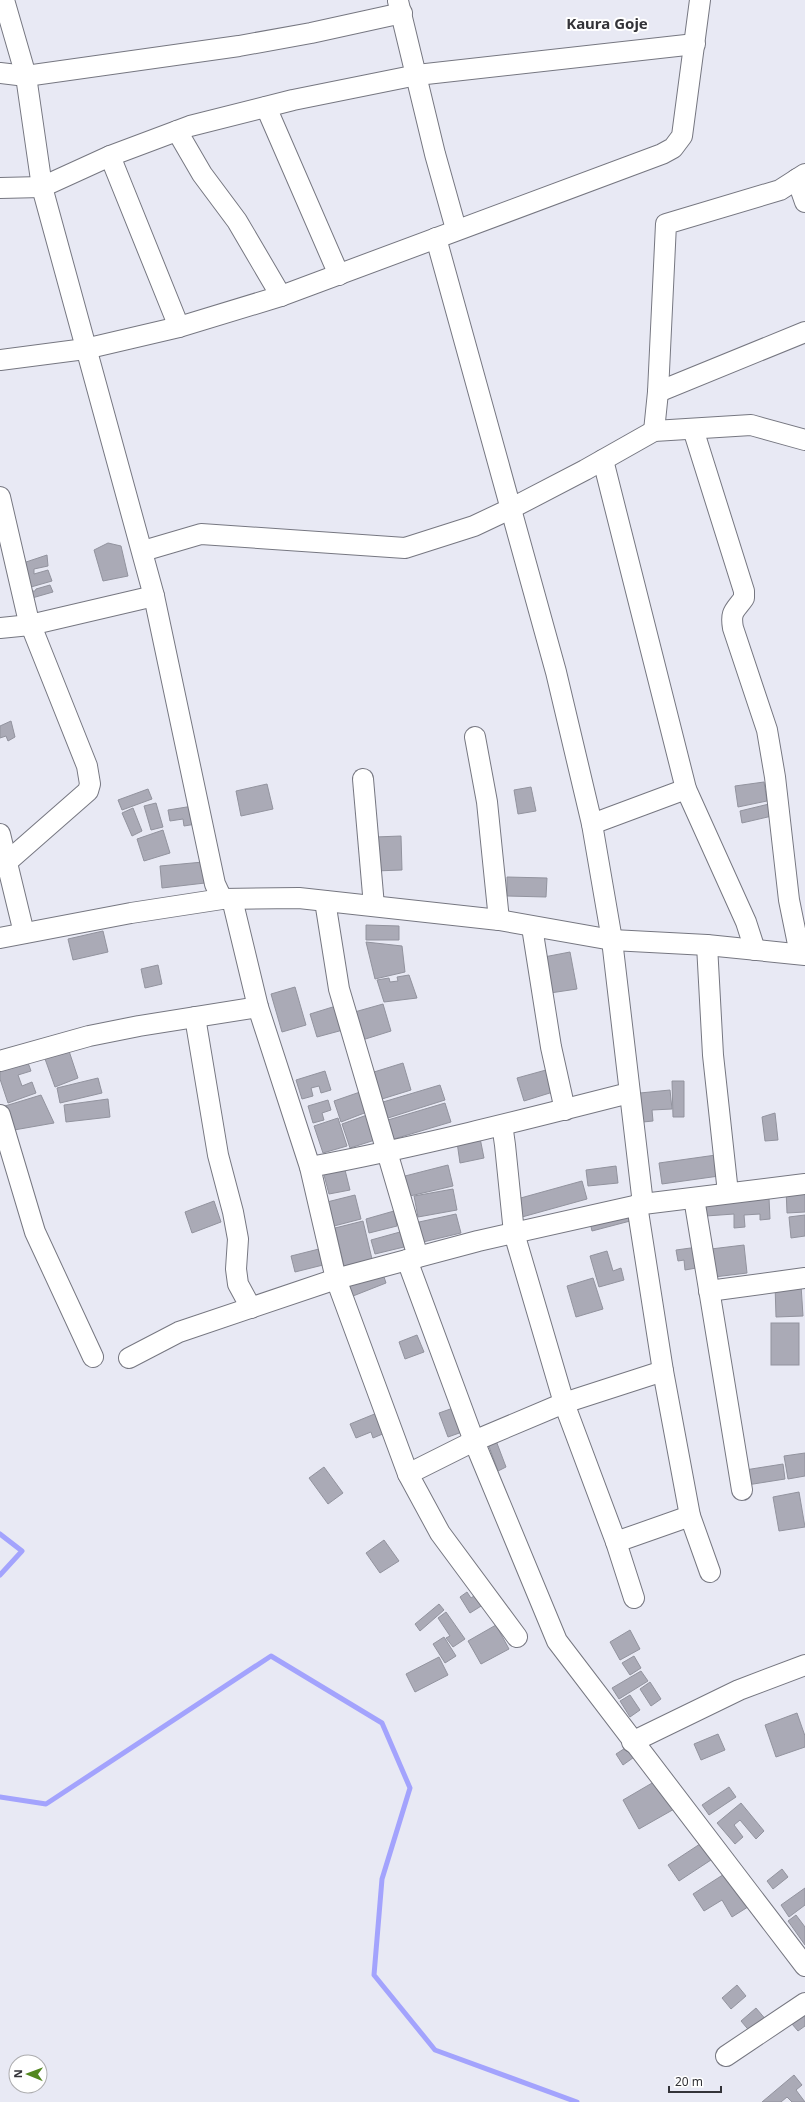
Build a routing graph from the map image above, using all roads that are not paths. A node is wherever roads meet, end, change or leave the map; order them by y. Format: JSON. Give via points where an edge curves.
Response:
{"nodes":[{"id":1,"x":4,"y":0,"type":"edge"},
{"id":2,"x":700,"y":0,"type":"edge"},
{"id":3,"x":400,"y":6,"type":"edge"},
{"id":4,"x":695,"y":44,"type":"junction"},
{"id":5,"x":0,"y":73,"type":"edge"},
{"id":6,"x":26,"y":76,"type":"junction"},
{"id":7,"x":417,"y":76,"type":"junction"},
{"id":8,"x":266,"y":107,"type":"junction"},
{"id":9,"x":177,"y":131,"type":"junction"},
{"id":10,"x":110,"y":156,"type":"junction"},
{"id":11,"x":801,"y":176,"type":"edge"},
{"id":12,"x":42,"y":187,"type":"junction"},
{"id":13,"x":0,"y":188,"type":"edge"},
{"id":14,"x":805,"y":202,"type":"edge"},
{"id":15,"x":456,"y":229,"type":"junction"},
{"id":16,"x":436,"y":238,"type":"junction"},
{"id":17,"x":339,"y":275,"type":"junction"},
{"id":18,"x":281,"y":296,"type":"junction"},
{"id":19,"x":179,"y":327,"type":"junction"},
{"id":20,"x":805,"y":332,"type":"edge"},
{"id":21,"x":85,"y":349,"type":"junction"},
{"id":22,"x":0,"y":360,"type":"edge"},
{"id":23,"x":658,"y":392,"type":"junction"},
{"id":24,"x":693,"y":429,"type":"junction"},
{"id":25,"x":654,"y":431,"type":"junction"},
{"id":26,"x":805,"y":440,"type":"edge"},
{"id":27,"x":603,"y":460,"type":"junction"},
{"id":28,"x":0,"y":497,"type":"edge"},
{"id":29,"x":510,"y":509,"type":"junction"},
{"id":30,"x":143,"y":551,"type":"junction"},
{"id":31,"x":154,"y":596,"type":"junction"},
{"id":32,"x":30,"y":625,"type":"junction"},
{"id":33,"x":0,"y":628,"type":"edge"},
{"id":34,"x":475,"y":738,"type":"dead end"},
{"id":35,"x":363,"y":779,"type":"dead end"},
{"id":36,"x":686,"y":789,"type":"junction"},
{"id":37,"x":592,"y":824,"type":"junction"},
{"id":38,"x":0,"y":834,"type":"edge"},
{"id":39,"x":7,"y":862,"type":"junction"},
{"id":40,"x":227,"y":899,"type":"junction"},
{"id":41,"x":325,"y":901,"type":"junction"},
{"id":42,"x":374,"y":906,"type":"junction"},
{"id":43,"x":499,"y":920,"type":"junction"},
{"id":44,"x":532,"y":927,"type":"junction"},
{"id":45,"x":24,"y":933,"type":"junction"},
{"id":46,"x":0,"y":938,"type":"edge"},
{"id":47,"x":612,"y":940,"type":"junction"},
{"id":48,"x":707,"y":945,"type":"junction"},
{"id":49,"x":755,"y":950,"type":"junction"},
{"id":50,"x":802,"y":954,"type":"edge"},
{"id":51,"x":258,"y":1007,"type":"junction"},
{"id":52,"x":195,"y":1017,"type":"junction"},
{"id":53,"x":0,"y":1061,"type":"edge"},
{"id":54,"x":629,"y":1092,"type":"junction"},
{"id":55,"x":564,"y":1110,"type":"junction"},
{"id":56,"x":0,"y":1115,"type":"edge"},
{"id":57,"x":498,"y":1127,"type":"junction"},
{"id":58,"x":387,"y":1152,"type":"junction"},
{"id":59,"x":310,"y":1167,"type":"junction"},
{"id":60,"x":805,"y":1184,"type":"edge"},
{"id":61,"x":728,"y":1194,"type":"junction"},
{"id":62,"x":694,"y":1198,"type":"junction"},
{"id":63,"x":640,"y":1205,"type":"junction"},
{"id":64,"x":514,"y":1233,"type":"junction"},
{"id":65,"x":413,"y":1259,"type":"junction"},
{"id":66,"x":805,"y":1278,"type":"edge"},
{"id":67,"x":336,"y":1279,"type":"junction"},
{"id":68,"x":709,"y":1291,"type":"junction"},
{"id":69,"x":251,"y":1308,"type":"junction"},
{"id":70,"x":93,"y":1357,"type":"dead end"},
{"id":71,"x":129,"y":1358,"type":"dead end"},
{"id":72,"x":663,"y":1372,"type":"junction"},
{"id":73,"x":564,"y":1403,"type":"junction"},
{"id":74,"x":474,"y":1441,"type":"junction"},
{"id":75,"x":408,"y":1474,"type":"junction"},
{"id":76,"x":742,"y":1490,"type":"dead end"},
{"id":77,"x":690,"y":1516,"type":"junction"},
{"id":78,"x":616,"y":1542,"type":"junction"},
{"id":79,"x":710,"y":1572,"type":"dead end"},
{"id":80,"x":634,"y":1598,"type":"dead end"},
{"id":81,"x":517,"y":1637,"type":"dead end"},
{"id":82,"x":805,"y":1665,"type":"edge"},
{"id":83,"x":632,"y":1742,"type":"junction"},
{"id":84,"x":805,"y":1966,"type":"edge"},
{"id":85,"x":805,"y":2003,"type":"edge"},
{"id":86,"x":726,"y":2056,"type":"dead end"}],
"edges":[{"from":1,"to":6,"type":"street"},
{"from":2,"to":4,"type":"street"},
{"from":3,"to":6,"type":"street","via":[[311,33],[239,46]]},
{"from":3,"to":7,"type":"street"},
{"from":4,"to":7,"type":"street"},
{"from":4,"to":15,"type":"street","via":[[682,136],[674,148]]},
{"from":5,"to":6,"type":"street"},
{"from":6,"to":12,"type":"street"},
{"from":7,"to":8,"type":"street"},
{"from":7,"to":15,"type":"street"},
{"from":8,"to":9,"type":"street"},
{"from":8,"to":17,"type":"street"},
{"from":9,"to":10,"type":"street"},
{"from":9,"to":18,"type":"street","via":[[202,174],[237,221]]},
{"from":10,"to":12,"type":"street"},
{"from":10,"to":19,"type":"street"},
{"from":11,"to":14,"type":"street"},
{"from":11,"to":23,"type":"street","via":[[780,190],[666,224]]},
{"from":12,"to":13,"type":"street"},
{"from":12,"to":21,"type":"street"},
{"from":15,"to":16,"type":"street"},
{"from":16,"to":17,"type":"street"},
{"from":16,"to":29,"type":"street"},
{"from":17,"to":18,"type":"street"},
{"from":18,"to":19,"type":"street"},
{"from":19,"to":21,"type":"street"},
{"from":20,"to":23,"type":"street"},
{"from":21,"to":22,"type":"street"},
{"from":21,"to":30,"type":"street"},
{"from":23,"to":25,"type":"street"},
{"from":24,"to":25,"type":"street"},
{"from":24,"to":26,"type":"street","via":[[751,425]]},
{"from":24,"to":50,"type":"street","via":[[744,591],[744,598],[731,617],[767,730],[789,900]]},
{"from":25,"to":27,"type":"street"},
{"from":27,"to":29,"type":"street"},
{"from":27,"to":36,"type":"street"},
{"from":28,"to":32,"type":"street"},
{"from":29,"to":30,"type":"street","via":[[474,526],[405,548],[201,534]]},
{"from":29,"to":37,"type":"street","via":[[556,672]]},
{"from":30,"to":31,"type":"street"},
{"from":31,"to":32,"type":"street"},
{"from":31,"to":40,"type":"street","via":[[215,884]]},
{"from":32,"to":33,"type":"street"},
{"from":32,"to":39,"type":"street","via":[[87,766],[90,784],[88,791]]},
{"from":34,"to":43,"type":"street","via":[[487,802]]},
{"from":35,"to":42,"type":"street"},
{"from":36,"to":37,"type":"street"},
{"from":36,"to":49,"type":"street","via":[[746,922]]},
{"from":37,"to":47,"type":"street"},
{"from":38,"to":39,"type":"street"},
{"from":39,"to":45,"type":"street"},
{"from":40,"to":41,"type":"street","via":[[299,898]]},
{"from":40,"to":45,"type":"street","via":[[131,913]]},
{"from":40,"to":51,"type":"street"},
{"from":41,"to":42,"type":"street"},
{"from":41,"to":58,"type":"street","via":[[339,989]]},
{"from":42,"to":43,"type":"street"},
{"from":43,"to":44,"type":"street"},
{"from":44,"to":47,"type":"street"},
{"from":44,"to":55,"type":"street"},
{"from":45,"to":46,"type":"street"},
{"from":47,"to":48,"type":"street"},
{"from":47,"to":54,"type":"street"},
{"from":48,"to":49,"type":"street"},
{"from":48,"to":61,"type":"street","via":[[713,1055]]},
{"from":49,"to":50,"type":"street"},
{"from":51,"to":52,"type":"street"},
{"from":51,"to":59,"type":"street"},
{"from":52,"to":53,"type":"street","via":[[89,1036]]},
{"from":52,"to":69,"type":"street","via":[[218,1155],[238,1239],[238,1284]]},
{"from":54,"to":55,"type":"street"},
{"from":54,"to":63,"type":"street"},
{"from":55,"to":57,"type":"street"},
{"from":56,"to":70,"type":"street","via":[[35,1232]]},
{"from":57,"to":58,"type":"street"},
{"from":57,"to":64,"type":"street","via":[[503,1131]]},
{"from":58,"to":59,"type":"street"},
{"from":58,"to":65,"type":"street"},
{"from":59,"to":67,"type":"street"},
{"from":60,"to":61,"type":"street"},
{"from":61,"to":62,"type":"street"},
{"from":62,"to":63,"type":"street"},
{"from":62,"to":68,"type":"street"},
{"from":63,"to":64,"type":"street"},
{"from":63,"to":72,"type":"street"},
{"from":64,"to":65,"type":"street"},
{"from":64,"to":73,"type":"street"},
{"from":65,"to":67,"type":"street"},
{"from":65,"to":74,"type":"street"},
{"from":66,"to":68,"type":"street"},
{"from":67,"to":69,"type":"street"},
{"from":67,"to":75,"type":"street"},
{"from":68,"to":76,"type":"street"},
{"from":69,"to":71,"type":"street","via":[[179,1332]]},
{"from":72,"to":73,"type":"street"},
{"from":72,"to":77,"type":"street"},
{"from":73,"to":74,"type":"street"},
{"from":73,"to":78,"type":"street"},
{"from":74,"to":75,"type":"street"},
{"from":74,"to":83,"type":"street","via":[[557,1641]]},
{"from":75,"to":81,"type":"street","via":[[440,1534]]},
{"from":77,"to":78,"type":"street"},
{"from":77,"to":79,"type":"street"},
{"from":78,"to":80,"type":"street"},
{"from":82,"to":83,"type":"street","via":[[739,1690]]},
{"from":83,"to":84,"type":"street"},
{"from":85,"to":86,"type":"street"}]}
